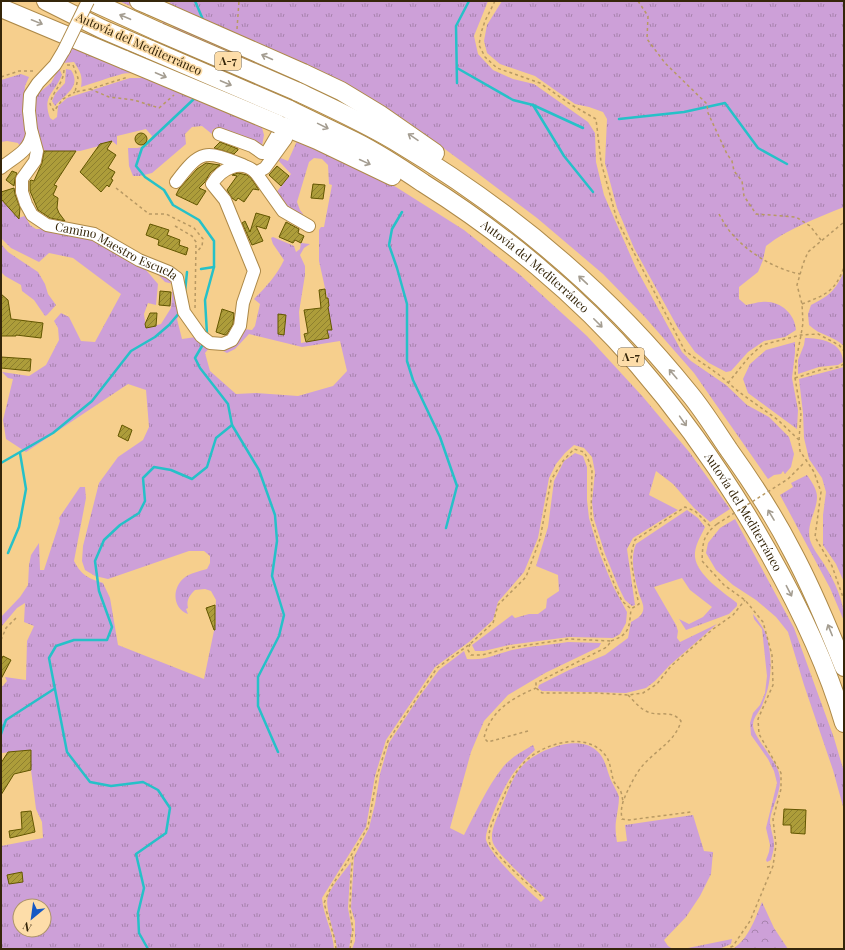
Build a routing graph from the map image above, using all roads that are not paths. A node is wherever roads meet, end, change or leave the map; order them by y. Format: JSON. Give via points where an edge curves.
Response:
{"nodes":[{"id":1,"x":46,"y":1,"type":"edge"},
{"id":2,"x":89,"y":1,"type":"edge"},
{"id":3,"x":145,"y":4,"type":"edge"},
{"id":4,"x":1,"y":8,"type":"edge"},
{"id":5,"x":32,"y":134,"type":"junction"},
{"id":6,"x":219,"y":134,"type":"dead end"},
{"id":7,"x":244,"y":165,"type":"junction"},
{"id":8,"x":1,"y":168,"type":"edge"},
{"id":9,"x":256,"y":172,"type":"junction"},
{"id":10,"x":176,"y":182,"type":"dead end"},
{"id":11,"x":309,"y":226,"type":"dead end"},
{"id":12,"x":490,"y":228,"type":"junction"},
{"id":13,"x":528,"y":233,"type":"junction"},
{"id":14,"x":844,"y":667,"type":"edge"},
{"id":15,"x":844,"y":723,"type":"edge"}],
"edges":[{"from":1,"to":12,"type":"highway","name":"Autovía del Mediterráneo","number":"A-7","one_way":true,"bridge":true,"via":[[102,29],[288,109],[354,141],[398,166]]},
{"from":2,"to":5,"type":"street","name":"Camino Maestro Escuela","bridge":true,"via":[[55,65],[30,95]]},
{"from":13,"to":2,"type":"highway","name":"Autovía del Mediterráneo","number":"A-7","one_way":true,"bridge":true,"via":[[450,176],[394,140],[296,91]]},
{"from":13,"to":3,"type":"highway","one_way":true,"bridge":true,"via":[[511,208],[421,142],[341,91]]},
{"from":4,"to":12,"type":"highway","one_way":true,"bridge":true,"via":[[129,67],[278,124],[379,169],[424,193],[455,215]]},
{"from":5,"to":7,"type":"street","name":"Camino Maestro Escuela","via":[[37,151],[35,161],[22,179],[22,192],[32,215],[47,225],[94,234],[139,260],[169,272],[177,278],[184,312],[201,336],[210,343],[223,344],[232,340],[240,326],[243,303],[254,271],[225,200],[212,184],[217,176],[232,167]]},
{"from":5,"to":8,"type":"street","via":[[30,143],[24,151]]},
{"from":6,"to":9,"type":"street","via":[[252,146],[262,153],[267,152],[277,135],[281,134],[286,139],[265,168]]},
{"from":7,"to":9,"type":"street"},
{"from":7,"to":10,"type":"street","via":[[204,154],[190,164]]},
{"from":9,"to":11,"type":"street","via":[[283,211]]},
{"from":12,"to":15,"type":"highway","name":"Autovía del Mediterráneo","number":"A-7","one_way":true,"via":[[542,270],[596,321],[637,364],[676,411],[732,490],[772,558],[809,630]]},
{"from":14,"to":13,"type":"highway","name":"Autovía del Mediterráneo","number":"A-7","one_way":true,"via":[[792,550],[749,478],[690,394],[605,300]]}]}
